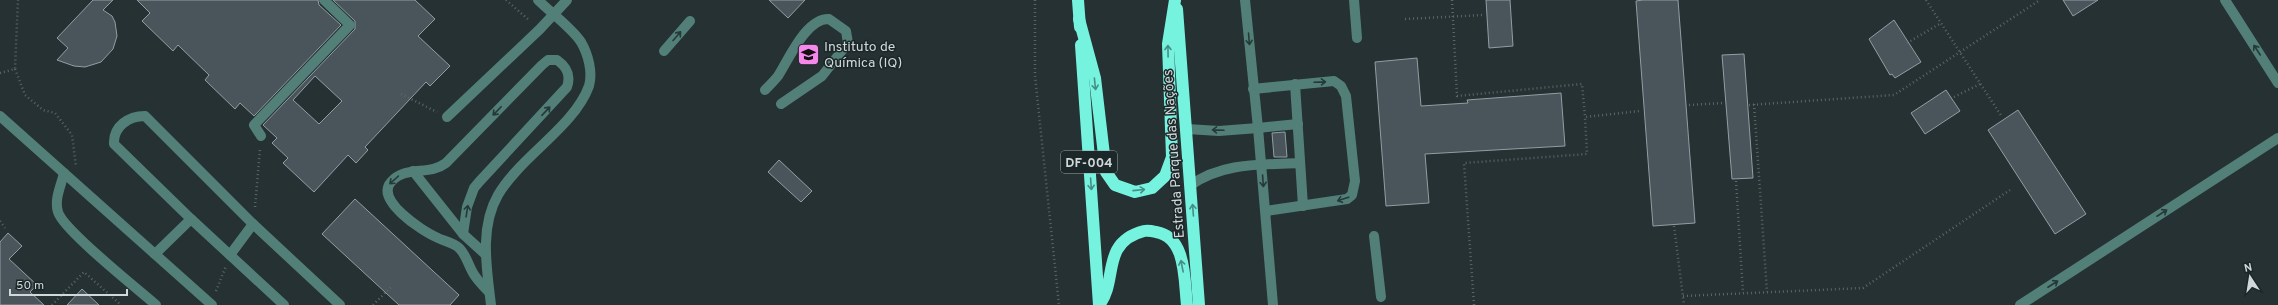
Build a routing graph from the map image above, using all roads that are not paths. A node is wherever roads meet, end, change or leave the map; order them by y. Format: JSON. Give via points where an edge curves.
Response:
{"nodes":[{"id":1,"x":324,"y":0,"type":"edge"},
{"id":2,"x":538,"y":0,"type":"edge"},
{"id":3,"x":567,"y":0,"type":"edge"},
{"id":4,"x":1078,"y":0,"type":"edge"},
{"id":5,"x":1175,"y":0,"type":"edge"},
{"id":6,"x":1245,"y":0,"type":"edge"},
{"id":7,"x":1354,"y":0,"type":"edge"},
{"id":8,"x":2225,"y":0,"type":"edge"},
{"id":9,"x":554,"y":15,"type":"junction"},
{"id":10,"x":1080,"y":19,"type":"junction"},
{"id":11,"x":690,"y":21,"type":"dead end"},
{"id":12,"x":1357,"y":38,"type":"dead end"},
{"id":13,"x":664,"y":51,"type":"dead end"},
{"id":14,"x":2278,"y":83,"type":"edge"},
{"id":15,"x":1295,"y":84,"type":"junction"},
{"id":16,"x":1254,"y":89,"type":"junction"},
{"id":17,"x":765,"y":90,"type":"dead end"},
{"id":18,"x":781,"y":104,"type":"dead end"},
{"id":19,"x":0,"y":116,"type":"edge"},
{"id":20,"x":447,"y":117,"type":"road end"},
{"id":21,"x":1298,"y":124,"type":"junction"},
{"id":22,"x":1258,"y":128,"type":"junction"},
{"id":23,"x":1187,"y":129,"type":"junction"},
{"id":24,"x":261,"y":136,"type":"road end"},
{"id":25,"x":2278,"y":138,"type":"edge"},
{"id":26,"x":1300,"y":163,"type":"junction"},
{"id":27,"x":1262,"y":165,"type":"junction"},
{"id":28,"x":413,"y":171,"type":"junction"},
{"id":29,"x":64,"y":173,"type":"junction"},
{"id":30,"x":1191,"y":185,"type":"junction"},
{"id":31,"x":1302,"y":206,"type":"junction"},
{"id":32,"x":1266,"y":211,"type":"junction"},
{"id":33,"x":191,"y":219,"type":"junction"},
{"id":34,"x":253,"y":224,"type":"junction"},
{"id":35,"x":463,"y":234,"type":"junction"},
{"id":36,"x":1374,"y":236,"type":"dead end"},
{"id":37,"x":155,"y":254,"type":"junction"},
{"id":38,"x":486,"y":254,"type":"junction"},
{"id":39,"x":230,"y":255,"type":"junction"},
{"id":40,"x":489,"y":292,"type":"junction"},
{"id":41,"x":1380,"y":297,"type":"dead end"},
{"id":42,"x":156,"y":305,"type":"edge"},
{"id":43,"x":212,"y":305,"type":"edge"},
{"id":44,"x":284,"y":305,"type":"edge"},
{"id":45,"x":340,"y":305,"type":"edge"},
{"id":46,"x":491,"y":305,"type":"edge"},
{"id":47,"x":1099,"y":305,"type":"edge"},
{"id":48,"x":1186,"y":305,"type":"edge"},
{"id":49,"x":1199,"y":305,"type":"edge"},
{"id":50,"x":1273,"y":305,"type":"edge"},
{"id":51,"x":2020,"y":305,"type":"edge"}],
"edges":[{"from":1,"to":24,"type":"street","via":[[350,25],[254,125]]},
{"from":2,"to":9,"type":"street"},
{"from":3,"to":9,"type":"street"},
{"from":4,"to":10,"type":"highway","number":"DF-004"},
{"from":10,"to":5,"type":"highway","one_way":true,"via":[[1095,78],[1106,172],[1115,185],[1135,192],[1152,188],[1165,176],[1172,157],[1168,44]]},
{"from":5,"to":23,"type":"highway","name":"Estrada Parque das Nações"},
{"from":6,"to":16,"type":"street","one_way":true},
{"from":7,"to":12,"type":"street"},
{"from":14,"to":8,"type":"street","one_way":true},
{"from":9,"to":20,"type":"street"},
{"from":9,"to":38,"type":"street","via":[[580,41],[588,55],[589,84],[583,98],[570,115],[522,164],[498,195],[487,230]]},
{"from":10,"to":47,"type":"highway","number":"DF-004","one_way":true},
{"from":13,"to":11,"type":"street","one_way":true},
{"from":15,"to":16,"type":"street"},
{"from":15,"to":21,"type":"street"},
{"from":15,"to":31,"type":"street","one_way":true,"via":[[1334,81],[1341,86],[1346,96],[1355,181],[1352,195],[1347,199]]},
{"from":16,"to":22,"type":"street"},
{"from":17,"to":18,"type":"street","via":[[776,78],[798,42],[816,22],[829,19],[846,31],[848,43],[822,76]]},
{"from":19,"to":29,"type":"street"},
{"from":21,"to":22,"type":"street"},
{"from":21,"to":26,"type":"street"},
{"from":22,"to":23,"type":"street","one_way":true,"via":[[1219,131]]},
{"from":22,"to":27,"type":"street"},
{"from":23,"to":30,"type":"highway","name":"Estrada Parque das Nações"},
{"from":51,"to":25,"type":"street","one_way":true},
{"from":26,"to":27,"type":"street"},
{"from":26,"to":31,"type":"street"},
{"from":27,"to":30,"type":"street","via":[[1221,170],[1205,175]]},
{"from":27,"to":32,"type":"street","one_way":true},
{"from":28,"to":35,"type":"street"},
{"from":35,"to":28,"type":"street","one_way":true,"via":[[467,207],[474,188],[567,87],[568,75],[563,65],[553,60],[542,65],[442,166],[429,171]]},
{"from":28,"to":40,"type":"street","one_way":true,"via":[[405,172],[391,181],[387,190],[388,199],[417,225],[460,248],[475,276]]},
{"from":29,"to":37,"type":"street"},
{"from":29,"to":42,"type":"street","via":[[56,201],[60,217],[75,234]]},
{"from":49,"to":30,"type":"highway","name":"Estrada Parque das Nações","one_way":true},
{"from":31,"to":32,"type":"street"},
{"from":32,"to":50,"type":"street"},
{"from":33,"to":34,"type":"street","via":[[114,144],[113,138],[121,124],[131,118],[145,116]]},
{"from":33,"to":37,"type":"street"},
{"from":33,"to":39,"type":"street"},
{"from":34,"to":39,"type":"street"},
{"from":34,"to":45,"type":"street"},
{"from":35,"to":38,"type":"street"},
{"from":36,"to":41,"type":"street"},
{"from":37,"to":43,"type":"street"},
{"from":38,"to":40,"type":"street"},
{"from":39,"to":44,"type":"street"},
{"from":40,"to":46,"type":"street"},
{"from":48,"to":47,"type":"highway","one_way":true,"via":[[1180,254],[1174,242],[1161,233],[1146,230],[1129,236],[1117,250],[1109,285]]}]}
